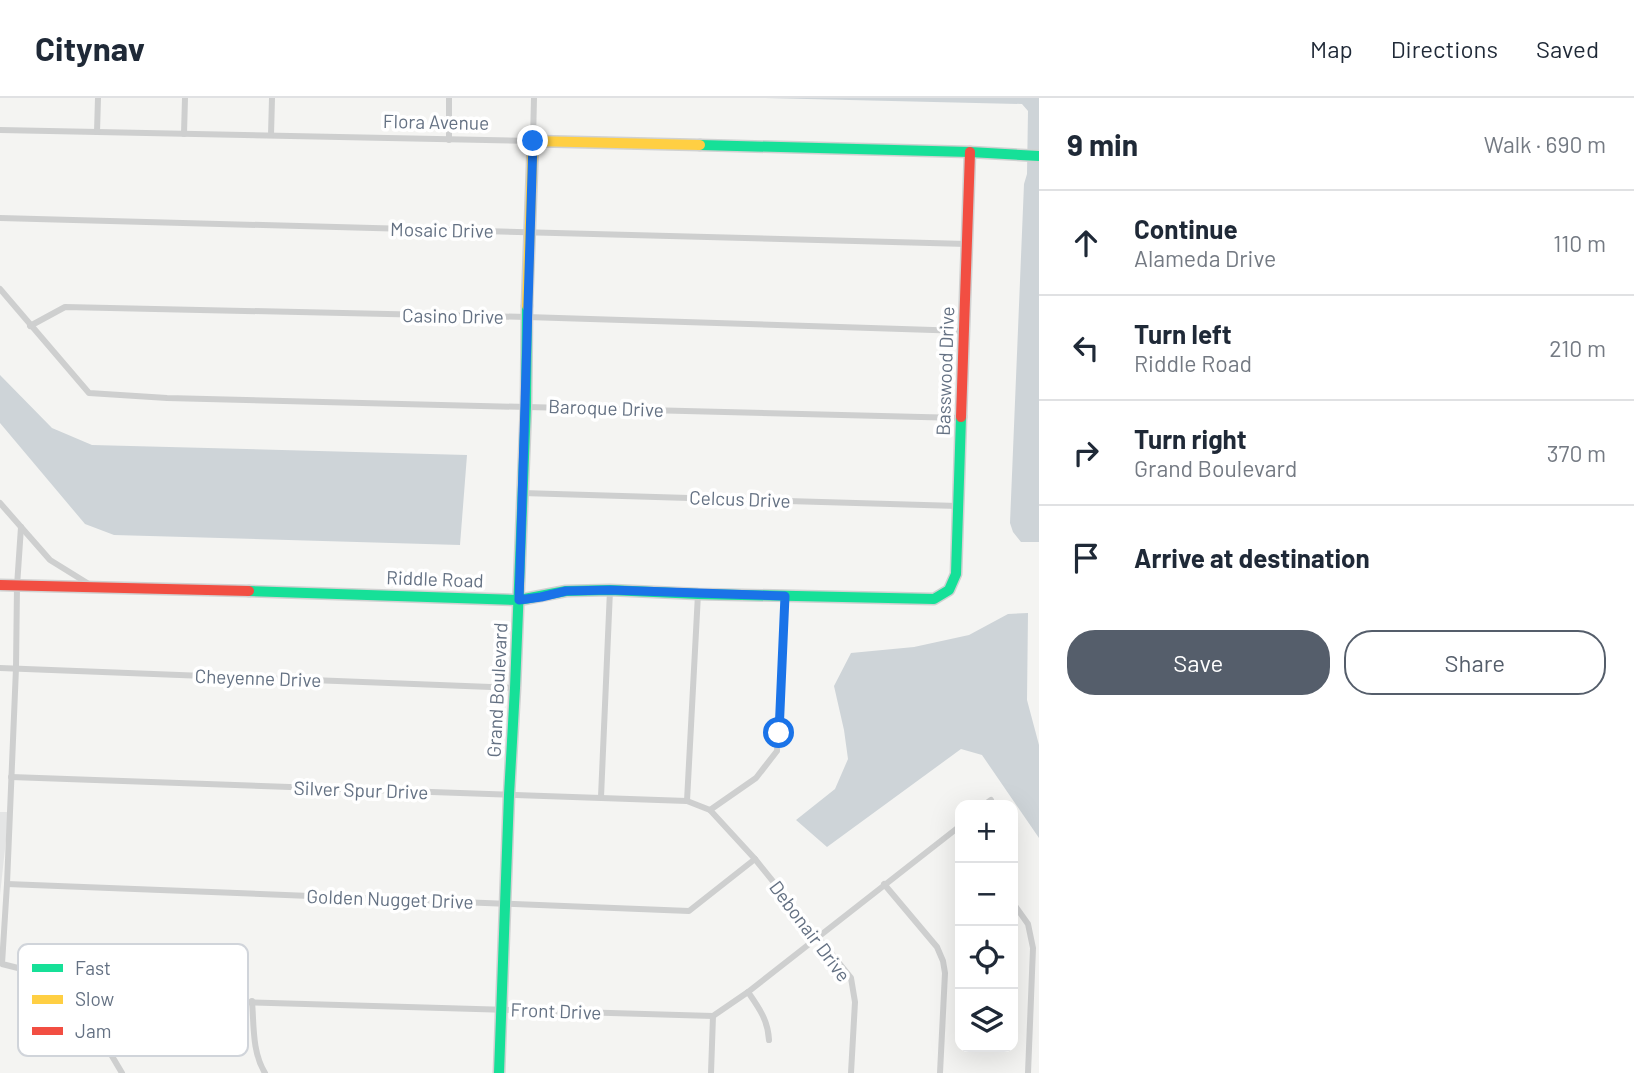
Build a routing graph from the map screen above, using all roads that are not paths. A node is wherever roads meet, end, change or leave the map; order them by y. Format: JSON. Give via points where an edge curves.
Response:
{"nodes":[{"id":1,"x":98,"y":98,"type":"edge"},
{"id":2,"x":185,"y":98,"type":"edge"},
{"id":3,"x":272,"y":98,"type":"edge"},
{"id":4,"x":449,"y":98,"type":"edge"},
{"id":5,"x":534,"y":98,"type":"edge"},
{"id":6,"x":0,"y":130,"type":"edge"},
{"id":7,"x":97,"y":132,"type":"junction"},
{"id":8,"x":184,"y":134,"type":"junction"},
{"id":9,"x":271,"y":135,"type":"junction"},
{"id":10,"x":449,"y":140,"type":"junction"},
{"id":11,"x":533,"y":141,"type":"junction"},
{"id":12,"x":970,"y":152,"type":"junction"},
{"id":13,"x":1039,"y":156,"type":"edge"},
{"id":14,"x":0,"y":218,"type":"edge"},
{"id":15,"x":529,"y":232,"type":"junction"},
{"id":16,"x":968,"y":244,"type":"junction"},
{"id":17,"x":0,"y":289,"type":"edge"},
{"id":18,"x":527,"y":317,"type":"junction"},
{"id":19,"x":30,"y":326,"type":"junction"},
{"id":20,"x":964,"y":331,"type":"junction"},
{"id":21,"x":526,"y":406,"type":"junction"},
{"id":22,"x":961,"y":418,"type":"junction"},
{"id":23,"x":523,"y":493,"type":"junction"},
{"id":24,"x":0,"y":503,"type":"edge"},
{"id":25,"x":958,"y":506,"type":"junction"},
{"id":26,"x":22,"y":527,"type":"junction"},
{"id":27,"x":0,"y":585,"type":"edge"},
{"id":28,"x":17,"y":586,"type":"junction"},
{"id":29,"x":94,"y":587,"type":"junction"},
{"id":30,"x":610,"y":590,"type":"junction"},
{"id":31,"x":949,"y":590,"type":"joint"},
{"id":32,"x":698,"y":594,"type":"junction"},
{"id":33,"x":785,"y":596,"type":"junction"},
{"id":34,"x":519,"y":600,"type":"junction"},
{"id":35,"x":0,"y":668,"type":"edge"},
{"id":36,"x":16,"y":668,"type":"junction"},
{"id":37,"x":515,"y":688,"type":"junction"},
{"id":38,"x":10,"y":777,"type":"junction"},
{"id":39,"x":509,"y":795,"type":"junction"},
{"id":40,"x":601,"y":797,"type":"junction"},
{"id":41,"x":687,"y":801,"type":"junction"},
{"id":42,"x":0,"y":803,"type":"edge"},
{"id":43,"x":9,"y":803,"type":"junction"},
{"id":44,"x":710,"y":810,"type":"junction"},
{"id":45,"x":955,"y":831,"type":"edge"},
{"id":46,"x":755,"y":859,"type":"junction"},
{"id":47,"x":7,"y":884,"type":"junction"},
{"id":48,"x":884,"y":884,"type":"junction"},
{"id":49,"x":505,"y":904,"type":"junction"},
{"id":50,"x":1018,"y":910,"type":"edge"},
{"id":51,"x":818,"y":936,"type":"junction"},
{"id":52,"x":1036,"y":948,"type":"edge"},
{"id":53,"x":18,"y":968,"type":"edge"},
{"id":54,"x":748,"y":992,"type":"junction"},
{"id":55,"x":248,"y":1001,"type":"edge"},
{"id":56,"x":252,"y":1001,"type":"junction"},
{"id":57,"x":502,"y":1009,"type":"junction"},
{"id":58,"x":713,"y":1016,"type":"junction"},
{"id":59,"x":769,"y":1040,"type":"dead end"},
{"id":60,"x":112,"y":1056,"type":"edge"},
{"id":61,"x":122,"y":1073,"type":"edge"},
{"id":62,"x":265,"y":1073,"type":"edge"},
{"id":63,"x":499,"y":1073,"type":"edge"},
{"id":64,"x":711,"y":1073,"type":"edge"},
{"id":65,"x":851,"y":1073,"type":"edge"},
{"id":66,"x":940,"y":1073,"type":"edge"},
{"id":67,"x":1028,"y":1073,"type":"edge"}],
"edges":[{"from":1,"to":7,"type":"street"},
{"from":2,"to":8,"type":"street"},
{"from":3,"to":9,"type":"street"},
{"from":4,"to":10,"type":"street"},
{"from":5,"to":11,"type":"street","name":"Grand Boulevard"},
{"from":6,"to":7,"type":"street","name":"Flora Avenue"},
{"from":7,"to":8,"type":"street","name":"Flora Avenue"},
{"from":8,"to":9,"type":"street","name":"Flora Avenue"},
{"from":9,"to":10,"type":"street","name":"Flora Avenue"},
{"from":10,"to":11,"type":"street","name":"Flora Avenue"},
{"from":11,"to":12,"type":"street","name":"Flora Avenue"},
{"from":11,"to":15,"type":"street","name":"Grand Boulevard"},
{"from":12,"to":13,"type":"street","name":"Flora Avenue"},
{"from":12,"to":16,"type":"street","name":"Basswood Drive"},
{"from":14,"to":15,"type":"street","name":"Mosaic Drive"},
{"from":15,"to":16,"type":"street","name":"Mosaic Drive"},
{"from":15,"to":18,"type":"street","name":"Grand Boulevard"},
{"from":16,"to":20,"type":"street","name":"Basswood Drive"},
{"from":17,"to":19,"type":"street","name":"Baroque Drive"},
{"from":18,"to":19,"type":"street","name":"Casino Drive","via":[[65,307]]},
{"from":18,"to":20,"type":"street","name":"Casino Drive"},
{"from":18,"to":21,"type":"street","name":"Grand Boulevard"},
{"from":19,"to":21,"type":"street","name":"Baroque Drive","via":[[89,393]]},
{"from":20,"to":22,"type":"street","name":"Basswood Drive"},
{"from":21,"to":22,"type":"street","name":"Baroque Drive"},
{"from":21,"to":23,"type":"street","name":"Grand Boulevard"},
{"from":22,"to":25,"type":"street","name":"Basswood Drive"},
{"from":23,"to":25,"type":"street","name":"Celcus Drive"},
{"from":23,"to":34,"type":"street","name":"Grand Boulevard"},
{"from":24,"to":26,"type":"street"},
{"from":25,"to":31,"type":"street","name":"Basswood Drive","via":[[956,574]]},
{"from":26,"to":28,"type":"street"},
{"from":26,"to":29,"type":"street","via":[[50,560]]},
{"from":27,"to":28,"type":"street","name":"Riddle Road"},
{"from":28,"to":29,"type":"street","name":"Riddle Road"},
{"from":28,"to":36,"type":"street"},
{"from":29,"to":34,"type":"street","name":"Riddle Road"},
{"from":30,"to":32,"type":"street","name":"Riddle Road"},
{"from":30,"to":34,"type":"street","name":"Riddle Road","via":[[566,591]]},
{"from":30,"to":40,"type":"street"},
{"from":31,"to":33,"type":"street","name":"Riddle Road","via":[[934,599]]},
{"from":32,"to":33,"type":"street","name":"Riddle Road"},
{"from":32,"to":41,"type":"street"},
{"from":33,"to":44,"type":"street","via":[[777,751],[756,778]]},
{"from":34,"to":37,"type":"street","name":"Grand Boulevard"},
{"from":35,"to":36,"type":"street","name":"Cheyenne Drive"},
{"from":36,"to":37,"type":"street","name":"Cheyenne Drive"},
{"from":36,"to":38,"type":"street"},
{"from":37,"to":39,"type":"street","name":"Grand Boulevard"},
{"from":38,"to":39,"type":"street","name":"Silver Spur Drive"},
{"from":38,"to":43,"type":"street"},
{"from":39,"to":40,"type":"street","name":"Silver Spur Drive"},
{"from":39,"to":49,"type":"street","name":"Grand Boulevard"},
{"from":40,"to":41,"type":"street","name":"Silver Spur Drive"},
{"from":41,"to":44,"type":"street","name":"Silver Spur Drive"},
{"from":42,"to":43,"type":"street"},
{"from":43,"to":47,"type":"street"},
{"from":44,"to":46,"type":"street","name":"Debonair Drive"},
{"from":45,"to":48,"type":"street"},
{"from":46,"to":49,"type":"street","name":"Golden Nugget Drive","via":[[689,911]]},
{"from":46,"to":51,"type":"street","name":"Debonair Drive"},
{"from":47,"to":49,"type":"street","name":"Golden Nugget Drive"},
{"from":47,"to":53,"type":"street","via":[[2,964]]},
{"from":48,"to":51,"type":"street"},
{"from":48,"to":66,"type":"street","via":[[937,947],[943,961]]},
{"from":49,"to":57,"type":"street","name":"Grand Boulevard"},
{"from":50,"to":52,"type":"street"},
{"from":51,"to":54,"type":"street"},
{"from":51,"to":65,"type":"street","name":"Debonair Drive","via":[[851,978],[855,1002]]},
{"from":52,"to":67,"type":"street"},
{"from":54,"to":58,"type":"street"},
{"from":54,"to":59,"type":"street","via":[[764,1014]]},
{"from":55,"to":56,"type":"street","name":"Front Drive"},
{"from":56,"to":57,"type":"street","name":"Front Drive"},
{"from":56,"to":62,"type":"street","via":[[258,1062]]},
{"from":57,"to":58,"type":"street","name":"Front Drive"},
{"from":57,"to":63,"type":"street","name":"Grand Boulevard"},
{"from":58,"to":64,"type":"street"},
{"from":60,"to":61,"type":"street"}]}
